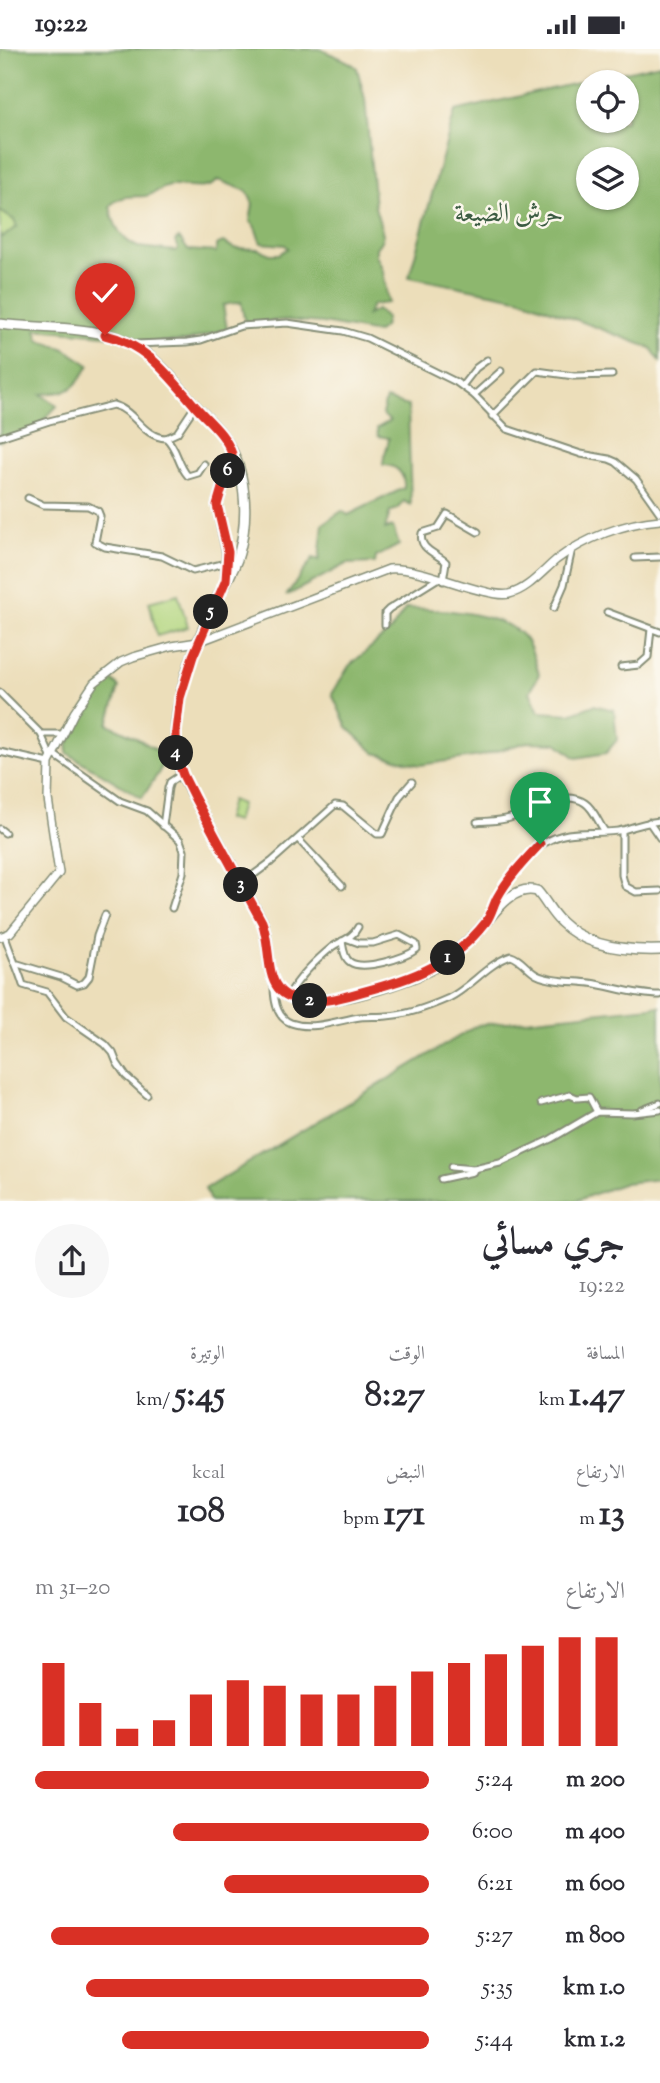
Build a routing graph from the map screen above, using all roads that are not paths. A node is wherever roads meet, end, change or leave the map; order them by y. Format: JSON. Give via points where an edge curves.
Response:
{"nodes":[{"id":1,"x":0,"y":324,"type":"edge"},
{"id":2,"x":132,"y":344,"type":"junction"},
{"id":3,"x":487,"y":360,"type":"dead end"},
{"id":4,"x":501,"y":371,"type":"dead end"},
{"id":5,"x":612,"y":375,"type":"dead end"},
{"id":6,"x":462,"y":386,"type":"junction"},
{"id":7,"x":474,"y":395,"type":"junction"},
{"id":8,"x":195,"y":406,"type":"junction"},
{"id":9,"x":492,"y":416,"type":"junction"},
{"id":10,"x":0,"y":437,"type":"edge"},
{"id":11,"x":166,"y":438,"type":"junction"},
{"id":12,"x":232,"y":454,"type":"junction"},
{"id":13,"x":204,"y":464,"type":"dead end"},
{"id":14,"x":28,"y":498,"type":"dead end"},
{"id":15,"x":660,"y":513,"type":"edge"},
{"id":16,"x":660,"y":520,"type":"edge"},
{"id":17,"x":478,"y":532,"type":"dead end"},
{"id":18,"x":572,"y":549,"type":"junction"},
{"id":19,"x":660,"y":557,"type":"edge"},
{"id":20,"x":635,"y":558,"type":"dead end"},
{"id":21,"x":230,"y":559,"type":"junction"},
{"id":22,"x":440,"y":580,"type":"junction"},
{"id":23,"x":554,"y":608,"type":"dead end"},
{"id":24,"x":607,"y":612,"type":"dead end"},
{"id":25,"x":385,"y":625,"type":"dead end"},
{"id":26,"x":651,"y":629,"type":"junction"},
{"id":27,"x":660,"y":632,"type":"edge"},
{"id":28,"x":198,"y":642,"type":"junction"},
{"id":29,"x":621,"y":667,"type":"dead end"},
{"id":30,"x":0,"y":693,"type":"edge"},
{"id":31,"x":41,"y":734,"type":"junction"},
{"id":32,"x":63,"y":734,"type":"junction"},
{"id":33,"x":0,"y":752,"type":"edge"},
{"id":34,"x":51,"y":758,"type":"junction"},
{"id":35,"x":183,"y":775,"type":"junction"},
{"id":36,"x":412,"y":782,"type":"dead end"},
{"id":37,"x":660,"y":821,"type":"edge"},
{"id":38,"x":477,"y":822,"type":"dead end"},
{"id":39,"x":649,"y":822,"type":"junction"},
{"id":40,"x":163,"y":826,"type":"junction"},
{"id":41,"x":604,"y":830,"type":"junction"},
{"id":42,"x":622,"y":830,"type":"junction"},
{"id":43,"x":660,"y":838,"type":"edge"},
{"id":44,"x":298,"y":839,"type":"junction"},
{"id":45,"x":241,"y":884,"type":"junction"},
{"id":46,"x":342,"y":886,"type":"dead end"},
{"id":47,"x":660,"y":891,"type":"edge"},
{"id":48,"x":172,"y":908,"type":"dead end"},
{"id":49,"x":105,"y":915,"type":"dead end"},
{"id":50,"x":488,"y":919,"type":"junction"},
{"id":51,"x":358,"y":927,"type":"dead end"},
{"id":52,"x":3,"y":936,"type":"edge"},
{"id":53,"x":345,"y":940,"type":"junction"},
{"id":54,"x":660,"y":950,"type":"edge"},
{"id":55,"x":18,"y":964,"type":"junction"},
{"id":56,"x":274,"y":983,"type":"junction"},
{"id":57,"x":660,"y":995,"type":"edge"},
{"id":58,"x":288,"y":996,"type":"junction"},
{"id":59,"x":147,"y":1095,"type":"dead end"},
{"id":60,"x":541,"y":1103,"type":"dead end"},
{"id":61,"x":660,"y":1103,"type":"edge"},
{"id":62,"x":660,"y":1110,"type":"edge"},
{"id":63,"x":597,"y":1112,"type":"junction"},
{"id":64,"x":633,"y":1113,"type":"junction"},
{"id":65,"x":452,"y":1167,"type":"dead end"},
{"id":66,"x":474,"y":1169,"type":"junction"},
{"id":67,"x":441,"y":1179,"type":"dead end"}],
"edges":[{"from":1,"to":2,"type":"main road","via":[[95,333]]},
{"from":2,"to":6,"type":"street","via":[[201,340],[241,326],[298,324],[367,338]]},
{"from":2,"to":8,"type":"main road","via":[[172,378]]},
{"from":3,"to":6,"type":"street"},
{"from":4,"to":7,"type":"street"},
{"from":5,"to":9,"type":"street","via":[[537,371]]},
{"from":6,"to":7,"type":"street"},
{"from":7,"to":9,"type":"street"},
{"from":8,"to":11,"type":"street","via":[[177,433]]},
{"from":8,"to":12,"type":"main road","via":[[223,435]]},
{"from":9,"to":15,"type":"street","via":[[527,437],[616,463],[636,479]]},
{"from":10,"to":11,"type":"street","via":[[113,405],[150,434]]},
{"from":11,"to":13,"type":"street","via":[[188,476],[198,473]]},
{"from":12,"to":21,"type":"main road","via":[[217,505]]},
{"from":12,"to":21,"type":"main road","via":[[243,489],[244,521],[239,553]]},
{"from":14,"to":21,"type":"street","via":[[43,505],[94,508],[100,516],[95,541],[105,547],[162,556],[193,571]]},
{"from":16,"to":18,"type":"street","via":[[612,531]]},
{"from":17,"to":22,"type":"street","via":[[447,514],[438,528],[422,533],[423,546],[446,562]]},
{"from":18,"to":22,"type":"street","via":[[522,589],[507,595]]},
{"from":18,"to":23,"type":"street"},
{"from":19,"to":20,"type":"street"},
{"from":21,"to":28,"type":"main road","via":[[226,580]]},
{"from":22,"to":25,"type":"street","via":[[389,609]]},
{"from":22,"to":28,"type":"street","via":[[389,569]]},
{"from":24,"to":26,"type":"street"},
{"from":26,"to":27,"type":"street"},
{"from":26,"to":29,"type":"street","via":[[648,657],[639,665]]},
{"from":28,"to":32,"type":"street","via":[[133,657],[111,669],[90,687]]},
{"from":28,"to":35,"type":"main road","via":[[180,698],[176,755]]},
{"from":30,"to":31,"type":"street"},
{"from":31,"to":32,"type":"street"},
{"from":31,"to":34,"type":"street"},
{"from":32,"to":34,"type":"street"},
{"from":33,"to":34,"type":"street"},
{"from":34,"to":40,"type":"street","via":[[120,801],[147,811]]},
{"from":34,"to":52,"type":"street","via":[[47,789],[59,873]]},
{"from":35,"to":40,"type":"street","via":[[170,782]]},
{"from":35,"to":45,"type":"main road"},
{"from":36,"to":44,"type":"street","via":[[399,797],[382,834],[338,804]]},
{"from":37,"to":39,"type":"street"},
{"from":38,"to":41,"type":"street","via":[[512,818],[571,798],[589,806]]},
{"from":39,"to":42,"type":"street"},
{"from":39,"to":43,"type":"street"},
{"from":40,"to":48,"type":"street","via":[[180,840],[184,851],[183,873]]},
{"from":41,"to":42,"type":"street"},
{"from":41,"to":50,"type":"street","via":[[557,836],[540,844],[510,878]]},
{"from":42,"to":47,"type":"street","via":[[625,886],[636,893]]},
{"from":44,"to":45,"type":"street"},
{"from":44,"to":46,"type":"street"},
{"from":45,"to":56,"type":"main road","via":[[265,928]]},
{"from":49,"to":55,"type":"street","via":[[89,977],[83,983],[77,985]]},
{"from":50,"to":54,"type":"main road","via":[[513,895],[532,890],[561,923],[593,941],[631,950]]},
{"from":50,"to":58,"type":"main road","via":[[441,963],[398,983],[334,1000],[316,1002]]},
{"from":51,"to":53,"type":"street"},
{"from":52,"to":55,"type":"street"},
{"from":53,"to":53,"type":"street","via":[[373,943],[399,935],[416,944],[416,949],[381,963],[360,965],[346,958]]},
{"from":53,"to":58,"type":"street","via":[[314,963]]},
{"from":55,"to":59,"type":"street","via":[[23,985],[47,992],[66,1017],[110,1048],[126,1076]]},
{"from":56,"to":57,"type":"street","via":[[275,1000],[284,1018],[290,1023],[314,1025],[402,1014],[428,1006],[457,993],[511,956],[542,977]]},
{"from":56,"to":58,"type":"main road"},
{"from":60,"to":63,"type":"street","via":[[570,1095],[589,1097]]},
{"from":61,"to":64,"type":"street"},
{"from":62,"to":64,"type":"street"},
{"from":63,"to":64,"type":"street"},
{"from":63,"to":66,"type":"street","via":[[531,1149]]},
{"from":65,"to":66,"type":"street"},
{"from":66,"to":67,"type":"street"}]}
